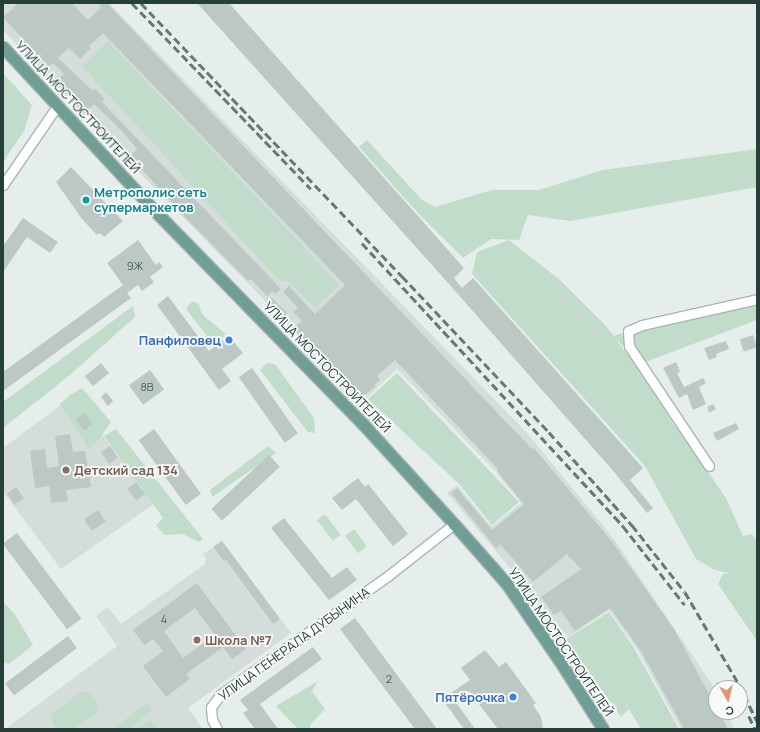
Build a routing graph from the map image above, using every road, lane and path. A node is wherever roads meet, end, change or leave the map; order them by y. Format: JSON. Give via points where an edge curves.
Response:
{"nodes":[{"id":1,"x":3,"y":47,"type":"edge"},
{"id":2,"x":57,"y":106,"type":"junction"},
{"id":3,"x":3,"y":184,"type":"edge"},
{"id":4,"x":757,"y":299,"type":"edge"},
{"id":5,"x":709,"y":466,"type":"dead end"},
{"id":6,"x":454,"y":524,"type":"junction"},
{"id":7,"x":217,"y":729,"type":"edge"},
{"id":8,"x":603,"y":729,"type":"edge"}],
"edges":[{"from":1,"to":2,"type":"main road","name":"УЛИЦА МОСТОСТРОИТЕЛЕЙ"},
{"from":2,"to":3,"type":"street"},
{"from":2,"to":6,"type":"main road","name":"УЛИЦА МОСТОСТРОИТЕЛЕЙ","via":[[154,210],[363,424]]},
{"from":4,"to":5,"type":"street","via":[[642,324],[628,331],[629,346]]},
{"from":6,"to":7,"type":"street","name":"УЛИЦА ГЕНЕРАЛА ДУБЫНИНА","via":[[388,575],[221,694],[211,707],[212,719]]},
{"from":6,"to":8,"type":"main road","name":"УЛИЦА МОСТОСТРОИТЕЛЕЙ","via":[[506,583]]}]}
